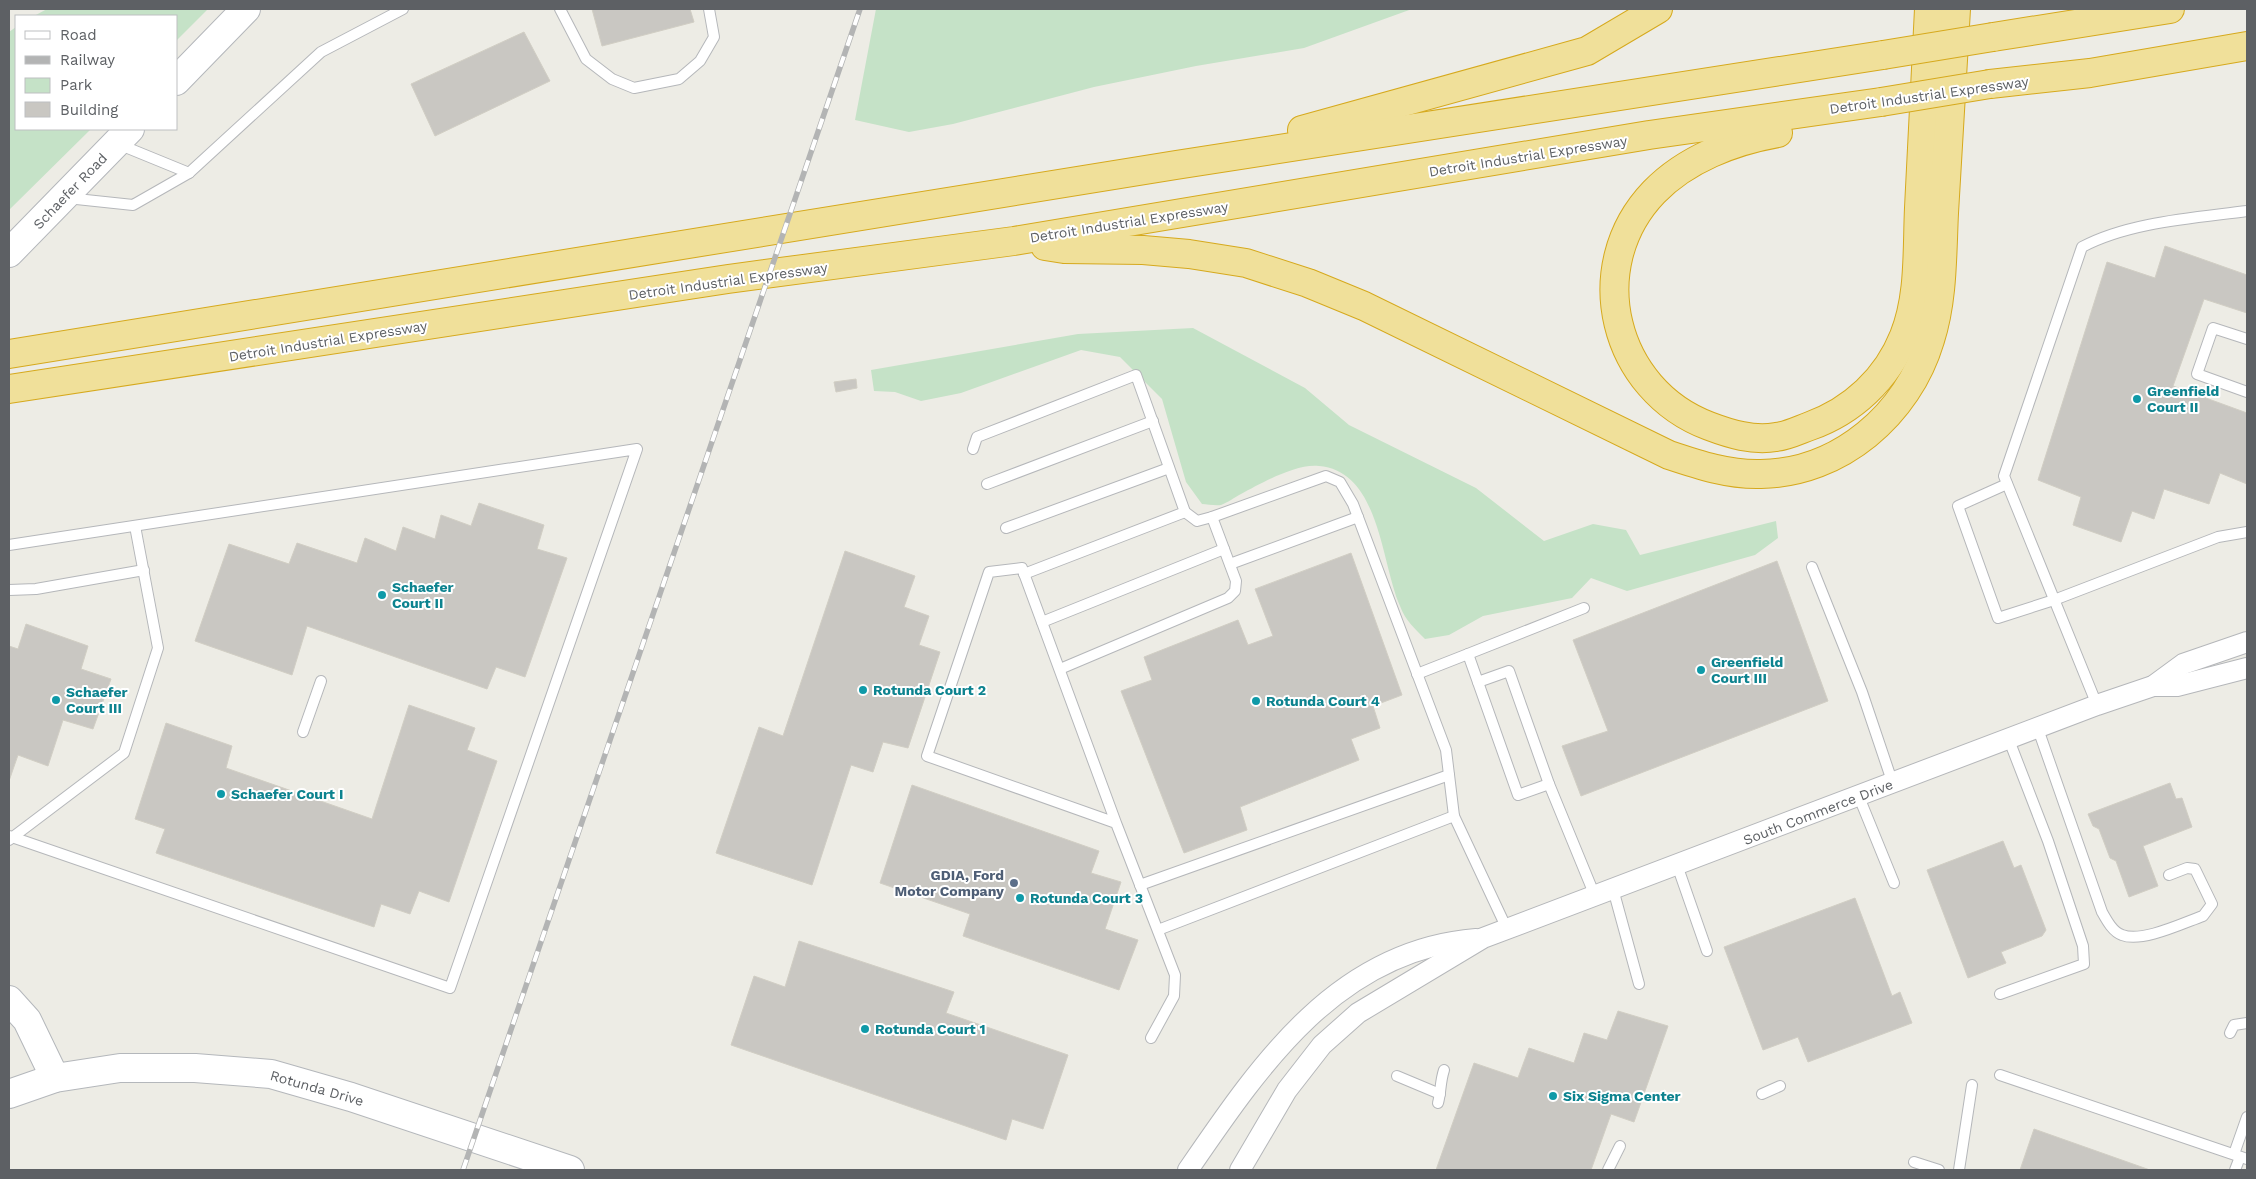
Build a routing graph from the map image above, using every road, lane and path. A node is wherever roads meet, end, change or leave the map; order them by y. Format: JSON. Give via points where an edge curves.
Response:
{"nodes":[{"id":1,"x":246,"y":9,"type":"edge"},
{"id":2,"x":402,"y":9,"type":"edge"},
{"id":3,"x":560,"y":9,"type":"edge"},
{"id":4,"x":709,"y":9,"type":"edge"},
{"id":5,"x":1658,"y":9,"type":"edge"},
{"id":6,"x":1929,"y":9,"type":"edge"},
{"id":7,"x":1956,"y":9,"type":"edge"},
{"id":8,"x":2170,"y":9,"type":"edge"},
{"id":9,"x":2247,"y":46,"type":"edge"},
{"id":10,"x":178,"y":79,"type":"edge"},
{"id":11,"x":1872,"y":103,"type":"junction"},
{"id":12,"x":123,"y":136,"type":"edge"},
{"id":13,"x":1176,"y":165,"type":"junction"},
{"id":14,"x":189,"y":173,"type":"junction"},
{"id":15,"x":63,"y":198,"type":"junction"},
{"id":16,"x":2247,"y":211,"type":"edge"},
{"id":17,"x":1014,"y":242,"type":"junction"},
{"id":18,"x":9,"y":253,"type":"edge"},
{"id":19,"x":2247,"y":339,"type":"edge"},
{"id":20,"x":9,"y":354,"type":"edge"},
{"id":21,"x":9,"y":390,"type":"edge"},
{"id":22,"x":2247,"y":392,"type":"edge"},
{"id":23,"x":1153,"y":421,"type":"junction"},
{"id":24,"x":973,"y":449,"type":"dead end"},
{"id":25,"x":1170,"y":468,"type":"junction"},
{"id":26,"x":987,"y":484,"type":"dead end"},
{"id":27,"x":2007,"y":484,"type":"junction"},
{"id":28,"x":1185,"y":512,"type":"junction"},
{"id":29,"x":1212,"y":517,"type":"junction"},
{"id":30,"x":1358,"y":517,"type":"junction"},
{"id":31,"x":135,"y":526,"type":"junction"},
{"id":32,"x":1006,"y":528,"type":"dead end"},
{"id":33,"x":2247,"y":532,"type":"edge"},
{"id":34,"x":9,"y":545,"type":"edge"},
{"id":35,"x":1224,"y":549,"type":"junction"},
{"id":36,"x":1230,"y":564,"type":"junction"},
{"id":37,"x":1812,"y":567,"type":"dead end"},
{"id":38,"x":144,"y":570,"type":"junction"},
{"id":39,"x":1024,"y":574,"type":"junction"},
{"id":40,"x":9,"y":590,"type":"edge"},
{"id":41,"x":2054,"y":600,"type":"junction"},
{"id":42,"x":1584,"y":608,"type":"dead end"},
{"id":43,"x":1042,"y":622,"type":"junction"},
{"id":44,"x":2247,"y":642,"type":"edge"},
{"id":45,"x":1468,"y":654,"type":"junction"},
{"id":46,"x":2247,"y":668,"type":"edge"},
{"id":47,"x":1060,"y":669,"type":"junction"},
{"id":48,"x":1417,"y":674,"type":"junction"},
{"id":49,"x":321,"y":681,"type":"dead end"},
{"id":50,"x":1478,"y":682,"type":"junction"},
{"id":51,"x":2153,"y":686,"type":"junction"},
{"id":52,"x":2097,"y":705,"type":"junction"},
{"id":53,"x":2038,"y":729,"type":"junction"},
{"id":54,"x":303,"y":732,"type":"dead end"},
{"id":55,"x":2009,"y":740,"type":"junction"},
{"id":56,"x":1449,"y":775,"type":"junction"},
{"id":57,"x":1549,"y":784,"type":"junction"},
{"id":58,"x":1893,"y":784,"type":"junction"},
{"id":59,"x":1859,"y":797,"type":"junction"},
{"id":60,"x":1454,"y":816,"type":"junction"},
{"id":61,"x":1116,"y":823,"type":"junction"},
{"id":62,"x":9,"y":838,"type":"edge"},
{"id":63,"x":1677,"y":865,"type":"junction"},
{"id":64,"x":2169,"y":875,"type":"dead end"},
{"id":65,"x":1894,"y":883,"type":"dead end"},
{"id":66,"x":1140,"y":885,"type":"junction"},
{"id":67,"x":1604,"y":893,"type":"junction"},
{"id":68,"x":1507,"y":929,"type":"junction"},
{"id":69,"x":1158,"y":930,"type":"junction"},
{"id":70,"x":1483,"y":938,"type":"junction"},
{"id":71,"x":1707,"y":951,"type":"dead end"},
{"id":72,"x":1639,"y":984,"type":"dead end"},
{"id":73,"x":2000,"y":994,"type":"dead end"},
{"id":74,"x":9,"y":1000,"type":"edge"},
{"id":75,"x":2247,"y":1023,"type":"edge"},
{"id":76,"x":2230,"y":1033,"type":"dead end"},
{"id":77,"x":1150,"y":1038,"type":"dead end"},
{"id":78,"x":1444,"y":1070,"type":"dead end"},
{"id":79,"x":2000,"y":1075,"type":"dead end"},
{"id":80,"x":1397,"y":1076,"type":"dead end"},
{"id":81,"x":55,"y":1078,"type":"junction"},
{"id":82,"x":1972,"y":1085,"type":"dead end"},
{"id":83,"x":1780,"y":1086,"type":"dead end"},
{"id":84,"x":9,"y":1094,"type":"edge"},
{"id":85,"x":1762,"y":1094,"type":"dead end"},
{"id":86,"x":2247,"y":1117,"type":"edge"},
{"id":87,"x":1620,"y":1146,"type":"dead end"},
{"id":88,"x":2240,"y":1157,"type":"edge"},
{"id":89,"x":1914,"y":1162,"type":"dead end"},
{"id":90,"x":570,"y":1170,"type":"edge"},
{"id":91,"x":1188,"y":1170,"type":"edge"},
{"id":92,"x":1240,"y":1170,"type":"edge"},
{"id":93,"x":1608,"y":1170,"type":"edge"},
{"id":94,"x":1939,"y":1170,"type":"edge"},
{"id":95,"x":1959,"y":1170,"type":"edge"},
{"id":96,"x":2236,"y":1170,"type":"edge"}],
"edges":[{"from":1,"to":10,"type":"main road"},
{"from":2,"to":14,"type":"lane","via":[[321,52]]},
{"from":3,"to":4,"type":"lane","via":[[586,59],[612,79],[634,88],[679,79],[700,61],[714,37]]},
{"from":5,"to":13,"type":"highway","via":[[1587,51]]},
{"from":6,"to":11,"type":"highway","via":[[1918,217],[1919,256],[1905,334],[1894,359],[1864,396],[1828,420],[1776,437],[1737,437],[1697,422],[1676,409],[1644,380],[1620,334],[1616,314],[1617,272],[1622,247],[1641,207],[1667,180],[1689,164],[1722,148],[1768,135],[1816,127]]},
{"from":7,"to":17,"type":"highway","via":[[1938,307],[1923,361],[1901,401],[1862,440],[1819,462],[1785,472],[1731,472],[1669,455],[1364,306],[1308,283],[1246,264],[1189,254],[1064,249]]},
{"from":8,"to":13,"type":"highway","bridge":true},
{"from":9,"to":11,"type":"highway","name":"Detroit Industrial Expressway","bridge":true,"via":[[2090,73],[1990,84]]},
{"from":11,"to":17,"type":"highway","name":"Detroit Industrial Expressway","via":[[1649,135]]},
{"from":12,"to":14,"type":"lane"},
{"from":12,"to":15,"type":"main road","name":"Schaefer Road"},
{"from":13,"to":20,"type":"highway"},
{"from":14,"to":15,"type":"lane","via":[[133,206]]},
{"from":15,"to":18,"type":"main road","name":"Schaefer Road"},
{"from":16,"to":27,"type":"lane","via":[[2161,223],[2097,239],[2082,247],[2004,476]]},
{"from":17,"to":21,"type":"highway","name":"Detroit Industrial Expressway","via":[[728,279]]},
{"from":19,"to":22,"type":"lane","via":[[2213,328],[2197,374]]},
{"from":23,"to":24,"type":"lane","via":[[1136,375],[977,437]]},
{"from":23,"to":25,"type":"lane"},
{"from":23,"to":26,"type":"lane"},
{"from":25,"to":28,"type":"lane"},
{"from":25,"to":32,"type":"lane"},
{"from":27,"to":41,"type":"lane"},
{"from":27,"to":41,"type":"lane","via":[[1958,506],[1998,618]]},
{"from":28,"to":29,"type":"lane","via":[[1197,520]]},
{"from":28,"to":39,"type":"lane"},
{"from":29,"to":30,"type":"lane","via":[[1326,476],[1340,482]]},
{"from":29,"to":35,"type":"lane"},
{"from":30,"to":36,"type":"lane"},
{"from":30,"to":48,"type":"lane"},
{"from":31,"to":34,"type":"lane"},
{"from":31,"to":38,"type":"lane"},
{"from":31,"to":62,"type":"lane","via":[[637,449],[450,988]]},
{"from":33,"to":41,"type":"lane","via":[[2218,537]]},
{"from":35,"to":36,"type":"lane"},
{"from":35,"to":43,"type":"lane"},
{"from":36,"to":47,"type":"lane","via":[[1236,582],[1235,591],[1228,598]]},
{"from":37,"to":58,"type":"lane","via":[[1862,692]]},
{"from":38,"to":40,"type":"lane","via":[[36,589]]},
{"from":38,"to":62,"type":"lane","via":[[158,648],[124,753]]},
{"from":39,"to":43,"type":"lane"},
{"from":39,"to":61,"type":"lane","via":[[1022,568],[989,572],[927,756]]},
{"from":41,"to":52,"type":"lane"},
{"from":42,"to":45,"type":"lane"},
{"from":43,"to":47,"type":"lane"},
{"from":44,"to":51,"type":"street","name":"South Commerce Drive","via":[[2183,664]]},
{"from":45,"to":48,"type":"lane"},
{"from":45,"to":50,"type":"lane"},
{"from":46,"to":51,"type":"street","name":"South Commerce Drive","via":[[2177,686]]},
{"from":47,"to":61,"type":"lane"},
{"from":48,"to":56,"type":"lane","via":[[1446,750]]},
{"from":49,"to":54,"type":"lane"},
{"from":50,"to":57,"type":"lane","via":[[1518,795]]},
{"from":50,"to":57,"type":"lane","via":[[1509,671]]},
{"from":51,"to":52,"type":"street","name":"South Commerce Drive"},
{"from":52,"to":53,"type":"street","name":"South Commerce Drive"},
{"from":53,"to":55,"type":"street","name":"South Commerce Drive"},
{"from":53,"to":64,"type":"lane","via":[[2102,912],[2110,926],[2121,935],[2139,938],[2203,916],[2210,910],[2212,904],[2196,869],[2187,868]]},
{"from":55,"to":58,"type":"street","name":"South Commerce Drive"},
{"from":55,"to":73,"type":"lane","via":[[2048,841],[2083,946],[2084,964]]},
{"from":56,"to":60,"type":"lane"},
{"from":56,"to":66,"type":"lane"},
{"from":57,"to":67,"type":"lane"},
{"from":58,"to":59,"type":"street","name":"South Commerce Drive"},
{"from":59,"to":63,"type":"street","name":"South Commerce Drive"},
{"from":59,"to":65,"type":"lane"},
{"from":60,"to":68,"type":"lane"},
{"from":60,"to":69,"type":"lane"},
{"from":61,"to":66,"type":"lane"},
{"from":63,"to":67,"type":"street","name":"South Commerce Drive"},
{"from":63,"to":71,"type":"lane"},
{"from":66,"to":69,"type":"lane"},
{"from":67,"to":68,"type":"street","name":"South Commerce Drive"},
{"from":67,"to":72,"type":"lane"},
{"from":68,"to":70,"type":"street","name":"South Commerce Drive"},
{"from":69,"to":77,"type":"lane","via":[[1175,975],[1174,996]]},
{"from":70,"to":91,"type":"street","name":"South Commerce Drive","via":[[1431,946],[1396,958],[1363,975],[1328,1000],[1266,1062]]},
{"from":70,"to":92,"type":"street","name":"South Commerce Drive","via":[[1358,1013],[1322,1045],[1287,1090]]},
{"from":74,"to":81,"type":"main road","via":[[27,1020]]},
{"from":75,"to":76,"type":"lane","via":[[2234,1025]]},
{"from":78,"to":80,"type":"lane","via":[[1439,1082],[1439,1098]]},
{"from":79,"to":88,"type":"lane"},
{"from":81,"to":84,"type":"main road","name":"Rotunda Drive"},
{"from":81,"to":90,"type":"main road","name":"Rotunda Drive","via":[[120,1068],[195,1068],[271,1074],[351,1097]]},
{"from":82,"to":95,"type":"lane"},
{"from":83,"to":85,"type":"lane"},
{"from":86,"to":88,"type":"lane"},
{"from":87,"to":93,"type":"lane"},
{"from":88,"to":96,"type":"lane"},
{"from":89,"to":94,"type":"lane"}]}
